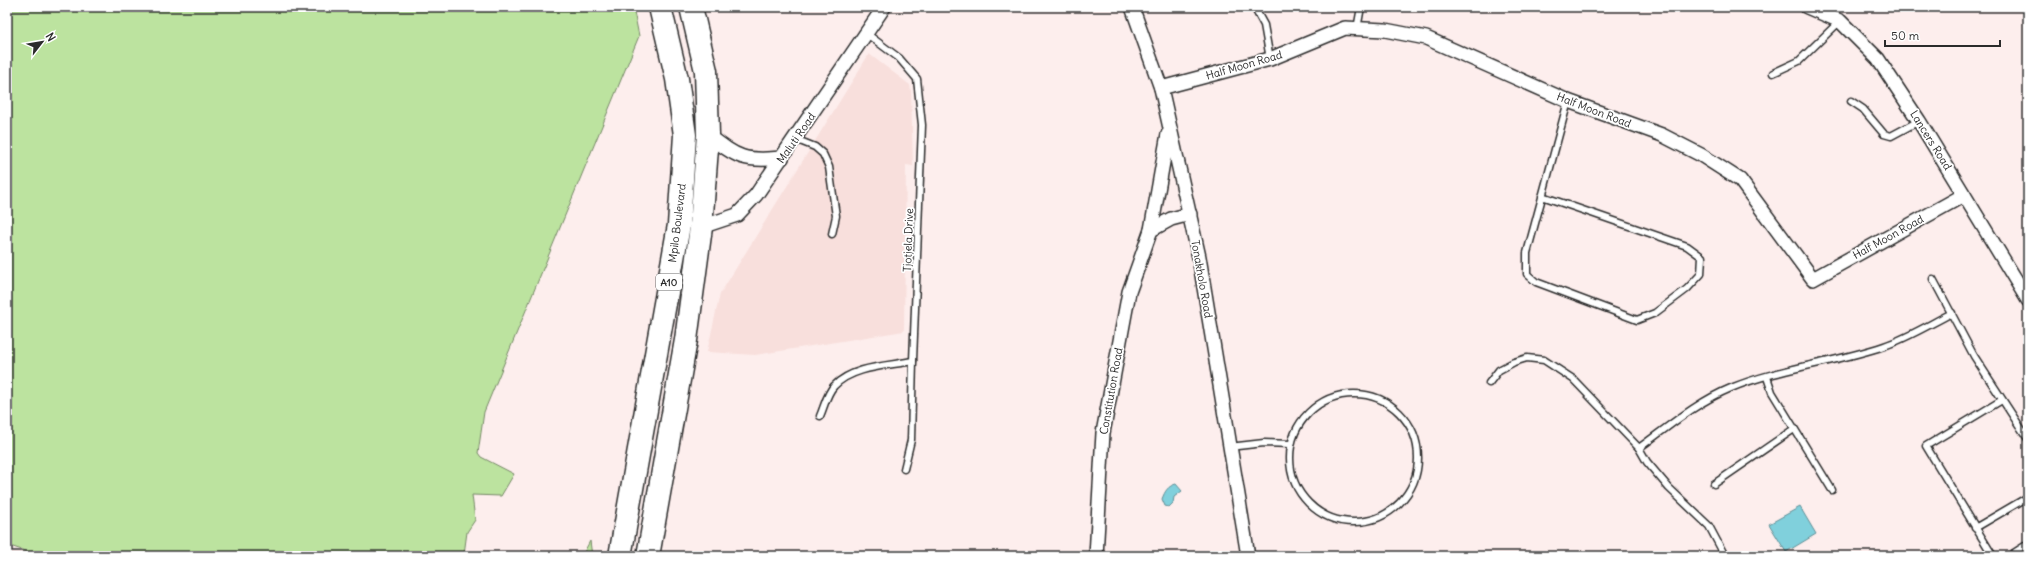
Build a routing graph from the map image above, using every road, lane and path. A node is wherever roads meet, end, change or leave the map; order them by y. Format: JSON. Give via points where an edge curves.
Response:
{"nodes":[{"id":1,"x":660,"y":7,"type":"edge"},
{"id":2,"x":691,"y":7,"type":"edge"},
{"id":3,"x":884,"y":7,"type":"edge"},
{"id":4,"x":1132,"y":7,"type":"edge"},
{"id":5,"x":1254,"y":7,"type":"edge"},
{"id":6,"x":1360,"y":7,"type":"edge"},
{"id":7,"x":1807,"y":7,"type":"edge"},
{"id":8,"x":1840,"y":21,"type":"junction"},
{"id":9,"x":1358,"y":28,"type":"junction"},
{"id":10,"x":867,"y":34,"type":"junction"},
{"id":11,"x":1270,"y":59,"type":"junction"},
{"id":12,"x":1774,"y":73,"type":"dead end"},
{"id":13,"x":1161,"y":88,"type":"junction"},
{"id":14,"x":1568,"y":101,"type":"junction"},
{"id":15,"x":1851,"y":101,"type":"dead end"},
{"id":16,"x":1919,"y":120,"type":"junction"},
{"id":17,"x":1169,"y":128,"type":"junction"},
{"id":18,"x":708,"y":135,"type":"junction"},
{"id":19,"x":795,"y":139,"type":"junction"},
{"id":20,"x":782,"y":158,"type":"junction"},
{"id":21,"x":1964,"y":195,"type":"junction"},
{"id":22,"x":1542,"y":196,"type":"junction"},
{"id":23,"x":1190,"y":214,"type":"junction"},
{"id":24,"x":679,"y":225,"type":"junction"},
{"id":25,"x":701,"y":226,"type":"junction"},
{"id":26,"x":1151,"y":230,"type":"junction"},
{"id":27,"x":832,"y":234,"type":"dead end"},
{"id":28,"x":1933,"y":279,"type":"dead end"},
{"id":29,"x":2028,"y":300,"type":"edge"},
{"id":30,"x":1952,"y":313,"type":"junction"},
{"id":31,"x":913,"y":361,"type":"junction"},
{"id":32,"x":1767,"y":377,"type":"junction"},
{"id":33,"x":1489,"y":383,"type":"dead end"},
{"id":34,"x":2002,"y":400,"type":"junction"},
{"id":35,"x":820,"y":416,"type":"dead end"},
{"id":36,"x":1794,"y":429,"type":"junction"},
{"id":37,"x":2026,"y":433,"type":"edge"},
{"id":38,"x":2028,"y":440,"type":"edge"},
{"id":39,"x":1290,"y":444,"type":"junction"},
{"id":40,"x":1229,"y":447,"type":"junction"},
{"id":41,"x":1639,"y":448,"type":"junction"},
{"id":42,"x":904,"y":469,"type":"dead end"},
{"id":43,"x":1714,"y":484,"type":"dead end"},
{"id":44,"x":1832,"y":490,"type":"dead end"},
{"id":45,"x":2028,"y":497,"type":"edge"},
{"id":46,"x":1976,"y":528,"type":"junction"},
{"id":47,"x":2028,"y":544,"type":"edge"},
{"id":48,"x":620,"y":556,"type":"edge"},
{"id":49,"x":648,"y":556,"type":"edge"},
{"id":50,"x":1096,"y":556,"type":"edge"},
{"id":51,"x":1248,"y":556,"type":"edge"},
{"id":52,"x":1725,"y":556,"type":"edge"},
{"id":53,"x":1993,"y":556,"type":"edge"},
{"id":54,"x":2009,"y":556,"type":"edge"}],
"edges":[{"from":1,"to":24,"type":"highway","name":"Mpilo Boulevard","number":"A10","via":[[677,79],[685,134]]},
{"from":2,"to":18,"type":"highway","name":"Mpilo Boulevard","number":"A10","via":[[706,70]]},
{"from":3,"to":10,"type":"street","name":"Maluti Road"},
{"from":4,"to":13,"type":"street","name":"Tonakholo Road"},
{"from":5,"to":11,"type":"lane","via":[[1264,25]]},
{"from":6,"to":9,"type":"lane"},
{"from":7,"to":8,"type":"street","name":"Lancers Road"},
{"from":8,"to":12,"type":"lane","via":[[1799,62]]},
{"from":8,"to":16,"type":"street","name":"Lancers Road","via":[[1878,59]]},
{"from":9,"to":11,"type":"street","name":"Half Moon Road","via":[[1344,28]]},
{"from":9,"to":14,"type":"street","name":"Half Moon Road","via":[[1426,38]]},
{"from":10,"to":19,"type":"street","name":"Maluti Road"},
{"from":10,"to":31,"type":"lane","name":"Tjotjela Drive","via":[[899,58],[917,80],[922,125]]},
{"from":11,"to":13,"type":"street","name":"Half Moon Road"},
{"from":13,"to":17,"type":"street","name":"Tonakholo Road"},
{"from":14,"to":21,"type":"street","name":"Half Moon Road","via":[[1662,135],[1701,155],[1740,180],[1813,279]]},
{"from":14,"to":22,"type":"lane"},
{"from":15,"to":16,"type":"lane","via":[[1863,109],[1884,134],[1891,136]]},
{"from":16,"to":21,"type":"street","name":"Lancers Road"},
{"from":17,"to":23,"type":"street","name":"Tonakholo Road"},
{"from":17,"to":26,"type":"street","name":"Constitution Road"},
{"from":18,"to":20,"type":"street","via":[[738,157],[756,161]]},
{"from":18,"to":25,"type":"highway","name":"Mpilo Boulevard","number":"A10"},
{"from":19,"to":20,"type":"street","name":"Maluti Road"},
{"from":19,"to":27,"type":"lane","via":[[815,147],[823,154],[829,166],[836,216]]},
{"from":20,"to":25,"type":"street","name":"Maluti Road","via":[[756,195],[737,214]]},
{"from":21,"to":29,"type":"street","name":"Lancers Road"},
{"from":22,"to":22,"type":"lane","via":[[1527,253],[1527,274],[1536,282],[1637,320],[1655,313],[1688,289],[1701,274],[1702,257],[1687,246]]},
{"from":23,"to":26,"type":"street","via":[[1171,219]]},
{"from":23,"to":40,"type":"street","name":"Tonakholo Road"},
{"from":24,"to":25,"type":"street","name":"Maluti Road"},
{"from":24,"to":48,"type":"highway","name":"Mpilo Boulevard","number":"A10"},
{"from":25,"to":49,"type":"highway","name":"Mpilo Boulevard","number":"A10","via":[[686,340]]},
{"from":26,"to":50,"type":"street","name":"Constitution Road","via":[[1129,292],[1103,434]]},
{"from":28,"to":30,"type":"lane"},
{"from":30,"to":32,"type":"lane","via":[[1884,346]]},
{"from":30,"to":34,"type":"lane","via":[[1974,356]]},
{"from":31,"to":35,"type":"lane","via":[[856,372],[843,379],[834,386]]},
{"from":31,"to":42,"type":"lane","name":"Tjotjela Drive","via":[[911,440]]},
{"from":32,"to":36,"type":"lane","via":[[1772,392]]},
{"from":32,"to":41,"type":"lane","via":[[1731,388],[1698,406]]},
{"from":33,"to":41,"type":"lane","via":[[1499,370],[1514,362],[1527,358],[1544,360],[1573,379]]},
{"from":34,"to":37,"type":"lane"},
{"from":34,"to":46,"type":"lane","via":[[1926,446]]},
{"from":36,"to":43,"type":"lane"},
{"from":36,"to":44,"type":"lane"},
{"from":37,"to":38,"type":"lane"},
{"from":39,"to":39,"type":"lane","via":[[1289,462],[1293,481],[1302,497],[1311,506],[1332,519],[1350,522],[1369,520],[1386,514],[1401,502],[1412,487],[1417,469],[1415,436],[1407,421],[1396,409],[1366,394],[1333,396],[1318,403],[1296,428]]},
{"from":39,"to":40,"type":"lane","via":[[1264,443]]},
{"from":40,"to":51,"type":"street","name":"Tonakholo Road"},
{"from":41,"to":52,"type":"lane","via":[[1669,488],[1708,526]]},
{"from":45,"to":46,"type":"lane"},
{"from":46,"to":53,"type":"lane"},
{"from":47,"to":54,"type":"lane"}]}
